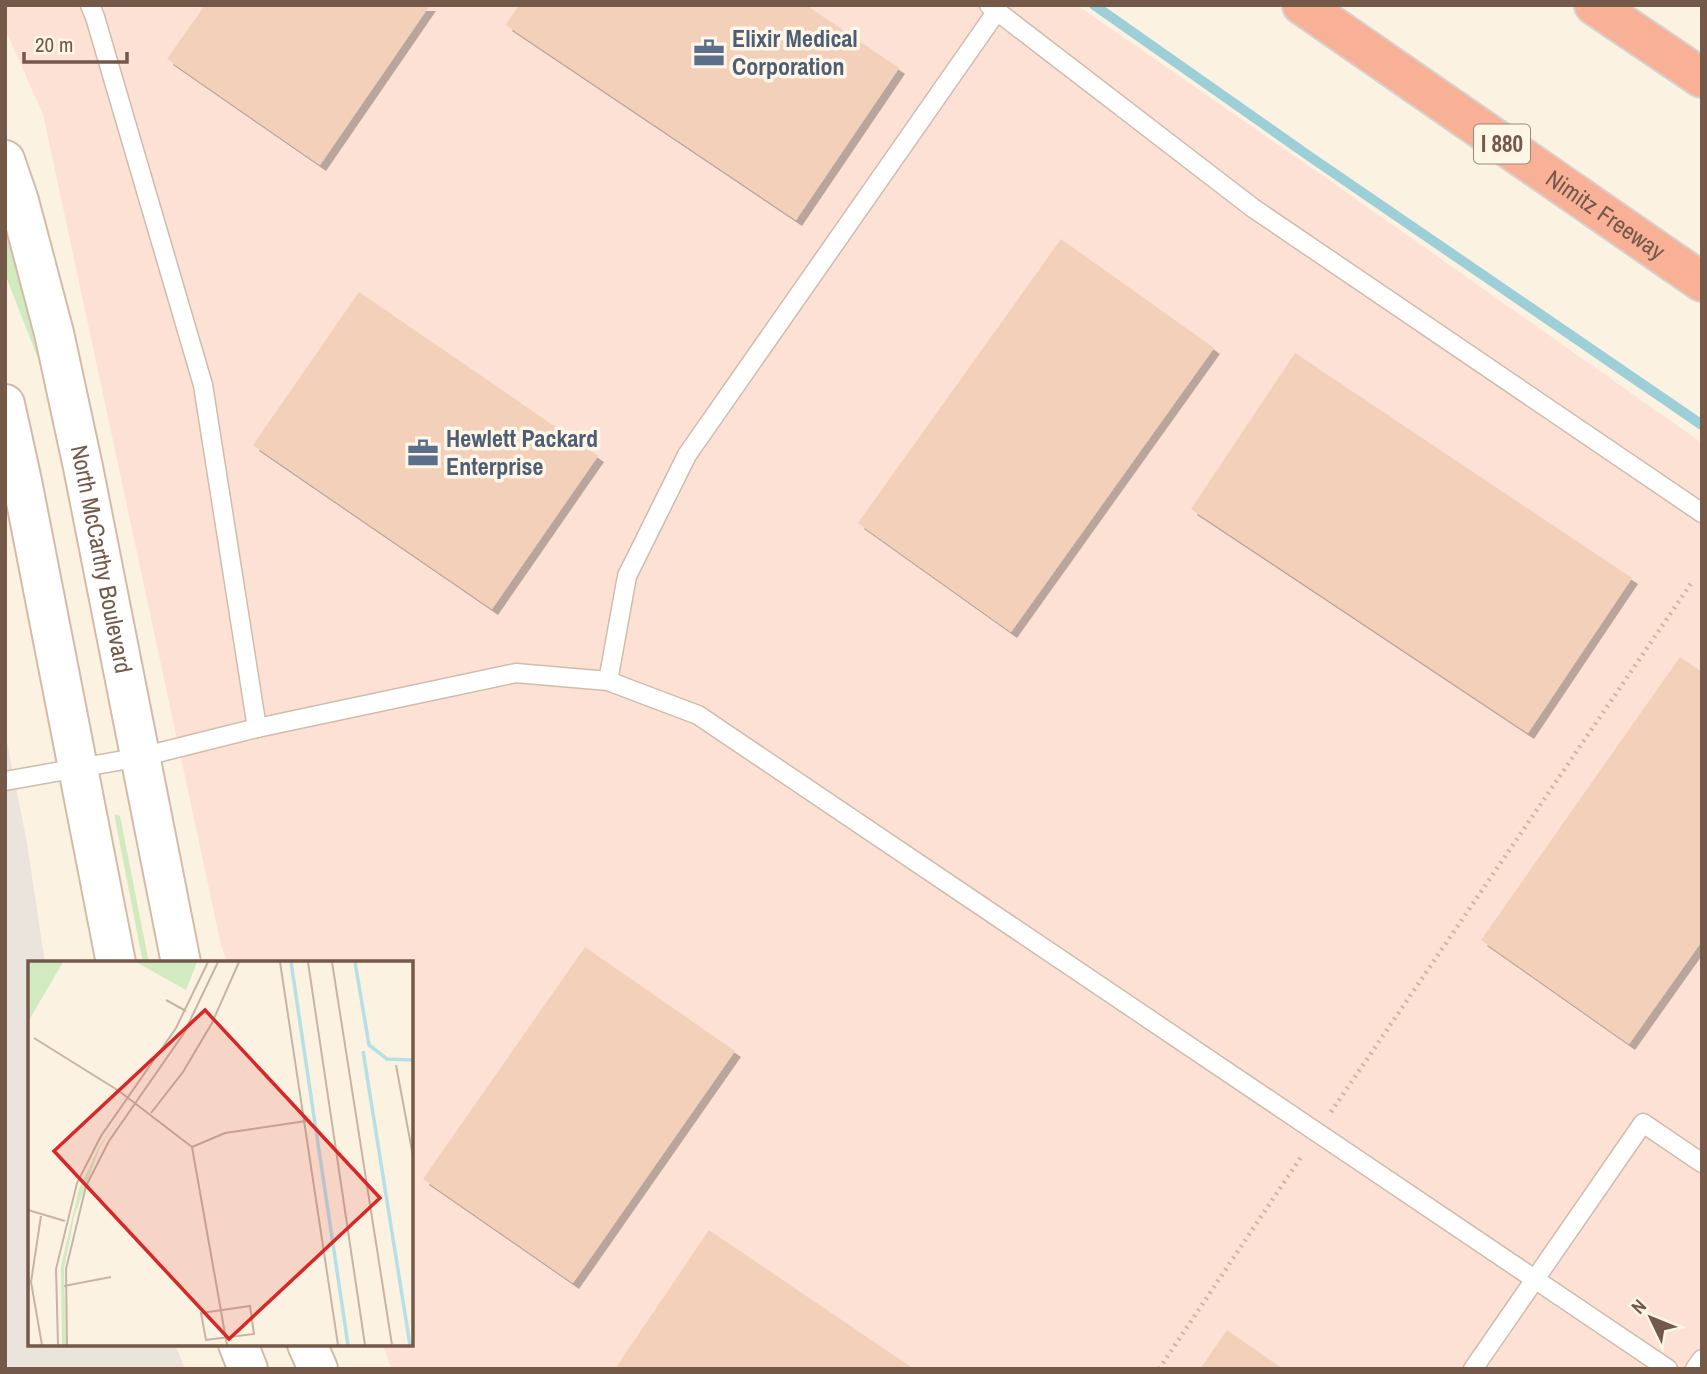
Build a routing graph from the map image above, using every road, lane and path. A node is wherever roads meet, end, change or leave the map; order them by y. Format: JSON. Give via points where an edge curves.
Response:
{"nodes":[{"id":1,"x":90,"y":5,"type":"edge"},
{"id":2,"x":1302,"y":5,"type":"edge"},
{"id":3,"x":1594,"y":5,"type":"edge"},
{"id":4,"x":993,"y":8,"type":"edge"},
{"id":5,"x":1702,"y":78,"type":"edge"},
{"id":6,"x":5,"y":160,"type":"edge"},
{"id":7,"x":1702,"y":282,"type":"edge"},
{"id":8,"x":5,"y":404,"type":"edge"},
{"id":9,"x":1702,"y":513,"type":"edge"},
{"id":10,"x":1692,"y":582,"type":"dead end"},
{"id":11,"x":608,"y":681,"type":"junction"},
{"id":12,"x":257,"y":728,"type":"junction"},
{"id":13,"x":141,"y":757,"type":"junction"},
{"id":14,"x":79,"y":769,"type":"junction"},
{"id":15,"x":5,"y":781,"type":"edge"},
{"id":16,"x":116,"y":961,"type":"edge"},
{"id":17,"x":181,"y":961,"type":"edge"},
{"id":18,"x":1317,"y":1132,"type":"junction"},
{"id":19,"x":1702,"y":1163,"type":"edge"},
{"id":20,"x":1536,"y":1278,"type":"junction"},
{"id":21,"x":239,"y":1346,"type":"edge"},
{"id":22,"x":308,"y":1346,"type":"edge"},
{"id":23,"x":1702,"y":1359,"type":"edge"},
{"id":24,"x":248,"y":1369,"type":"edge"},
{"id":25,"x":317,"y":1369,"type":"edge"},
{"id":26,"x":1160,"y":1369,"type":"edge"},
{"id":27,"x":1473,"y":1369,"type":"edge"},
{"id":28,"x":1668,"y":1369,"type":"edge"},
{"id":29,"x":1695,"y":1369,"type":"edge"}],
"edges":[{"from":1,"to":12,"type":"lane","via":[[203,385]]},
{"from":2,"to":7,"type":"highway","name":"Nimitz Freeway","number":"I 880"},
{"from":3,"to":5,"type":"highway"},
{"from":4,"to":9,"type":"lane","via":[[1254,208]]},
{"from":4,"to":11,"type":"lane","via":[[687,455],[627,576]]},
{"from":6,"to":13,"type":"main road","name":"North McCarthy Boulevard","via":[[54,333]]},
{"from":8,"to":14,"type":"main road"},
{"from":10,"to":18,"type":"path"},
{"from":11,"to":12,"type":"lane","via":[[516,673]]},
{"from":11,"to":18,"type":"lane","via":[[698,715]]},
{"from":12,"to":13,"type":"lane"},
{"from":13,"to":14,"type":"lane"},
{"from":13,"to":17,"type":"main road","name":"North McCarthy Boulevard"},
{"from":14,"to":15,"type":"lane"},
{"from":14,"to":16,"type":"main road"},
{"from":18,"to":20,"type":"lane"},
{"from":18,"to":26,"type":"path"},
{"from":19,"to":20,"type":"lane","via":[[1643,1123]]},
{"from":20,"to":27,"type":"lane"},
{"from":20,"to":28,"type":"lane"},
{"from":21,"to":24,"type":"main road"},
{"from":22,"to":25,"type":"main road"},
{"from":23,"to":29,"type":"lane"}]}
